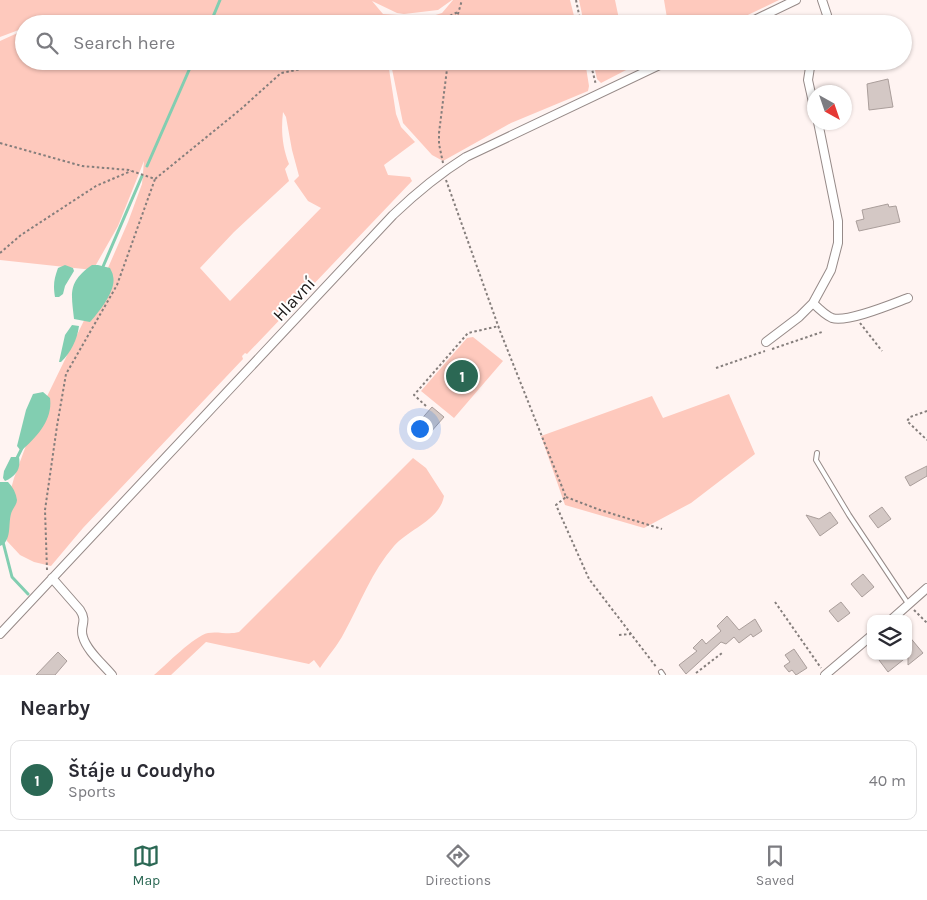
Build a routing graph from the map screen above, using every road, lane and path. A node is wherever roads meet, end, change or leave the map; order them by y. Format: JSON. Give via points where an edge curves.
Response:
{"nodes":[{"id":1,"x":462,"y":0,"type":"edge"},
{"id":2,"x":576,"y":0,"type":"edge"},
{"id":3,"x":796,"y":0,"type":"edge"},
{"id":4,"x":822,"y":0,"type":"edge"},
{"id":5,"x":458,"y":12,"type":"junction"},
{"id":6,"x":452,"y":15,"type":"edge"},
{"id":7,"x":457,"y":15,"type":"edge"},
{"id":8,"x":579,"y":15,"type":"edge"},
{"id":9,"x":765,"y":15,"type":"edge"},
{"id":10,"x":827,"y":15,"type":"edge"},
{"id":11,"x":296,"y":70,"type":"edge"},
{"id":12,"x":447,"y":70,"type":"edge"},
{"id":13,"x":592,"y":70,"type":"edge"},
{"id":14,"x":649,"y":70,"type":"edge"},
{"id":15,"x":810,"y":70,"type":"edge"},
{"id":16,"x":809,"y":85,"type":"edge"},
{"id":17,"x":598,"y":95,"type":"junction"},
{"id":18,"x":820,"y":130,"type":"edge"},
{"id":19,"x":0,"y":143,"type":"edge"},
{"id":20,"x":132,"y":171,"type":"junction"},
{"id":21,"x":444,"y":171,"type":"junction"},
{"id":22,"x":155,"y":179,"type":"junction"},
{"id":23,"x":0,"y":253,"type":"edge"},
{"id":24,"x":908,"y":298,"type":"dead end"},
{"id":25,"x":814,"y":304,"type":"junction"},
{"id":26,"x":854,"y":316,"type":"junction"},
{"id":27,"x":499,"y":326,"type":"junction"},
{"id":28,"x":766,"y":342,"type":"dead end"},
{"id":29,"x":882,"y":351,"type":"dead end"},
{"id":30,"x":426,"y":406,"type":"dead end"},
{"id":31,"x":927,"y":411,"type":"edge"},
{"id":32,"x":927,"y":440,"type":"edge"},
{"id":33,"x":814,"y":454,"type":"dead end"},
{"id":34,"x":566,"y":497,"type":"junction"},
{"id":35,"x":662,"y":529,"type":"dead end"},
{"id":36,"x":52,"y":578,"type":"junction"},
{"id":37,"x":927,"y":588,"type":"edge"},
{"id":38,"x":775,"y":602,"type":"dead end"},
{"id":39,"x":908,"y":605,"type":"junction"},
{"id":40,"x":897,"y":615,"type":"edge"},
{"id":41,"x":927,"y":623,"type":"edge"},
{"id":42,"x":0,"y":634,"type":"edge"},
{"id":43,"x":631,"y":634,"type":"junction"},
{"id":44,"x":619,"y":635,"type":"dead end"},
{"id":45,"x":867,"y":639,"type":"edge"},
{"id":46,"x":722,"y":653,"type":"dead end"},
{"id":47,"x":696,"y":673,"type":"dead end"},
{"id":48,"x":662,"y":674,"type":"edge"},
{"id":49,"x":112,"y":675,"type":"edge"},
{"id":50,"x":825,"y":675,"type":"edge"}],
"edges":[{"from":1,"to":5,"type":"path"},
{"from":2,"to":8,"type":"path"},
{"from":3,"to":9,"type":"street"},
{"from":4,"to":10,"type":"street"},
{"from":5,"to":6,"type":"path"},
{"from":5,"to":7,"type":"path"},
{"from":11,"to":22,"type":"path","via":[[280,73]]},
{"from":12,"to":21,"type":"path","via":[[438,144]]},
{"from":13,"to":17,"type":"path"},
{"from":14,"to":17,"type":"street","name":"Hlavní"},
{"from":15,"to":16,"type":"street"},
{"from":17,"to":21,"type":"street","name":"Hlavní","via":[[466,157]]},
{"from":18,"to":25,"type":"street","via":[[838,221],[838,243],[831,270]]},
{"from":19,"to":20,"type":"path","via":[[82,166]]},
{"from":20,"to":22,"type":"path"},
{"from":20,"to":23,"type":"path","via":[[96,186],[21,235]]},
{"from":21,"to":27,"type":"path"},
{"from":21,"to":36,"type":"street","name":"Hlavní","via":[[393,215]]},
{"from":22,"to":36,"type":"path","via":[[118,284],[66,374],[45,510],[47,574]]},
{"from":24,"to":26,"type":"street"},
{"from":25,"to":26,"type":"street","via":[[833,318]]},
{"from":25,"to":28,"type":"street"},
{"from":26,"to":29,"type":"path"},
{"from":27,"to":30,"type":"path","via":[[468,333],[414,395]]},
{"from":27,"to":34,"type":"path"},
{"from":31,"to":32,"type":"path","via":[[907,421]]},
{"from":33,"to":39,"type":"lane","via":[[849,516]]},
{"from":34,"to":35,"type":"path"},
{"from":34,"to":43,"type":"path","via":[[556,505],[589,579]]},
{"from":36,"to":42,"type":"street","name":"Hlavní"},
{"from":36,"to":49,"type":"street","via":[[84,615],[83,637]]},
{"from":37,"to":39,"type":"street"},
{"from":38,"to":50,"type":"path"},
{"from":39,"to":40,"type":"street"},
{"from":39,"to":41,"type":"path"},
{"from":43,"to":44,"type":"path"},
{"from":43,"to":48,"type":"path"},
{"from":45,"to":50,"type":"street"},
{"from":46,"to":47,"type":"path"}]}
